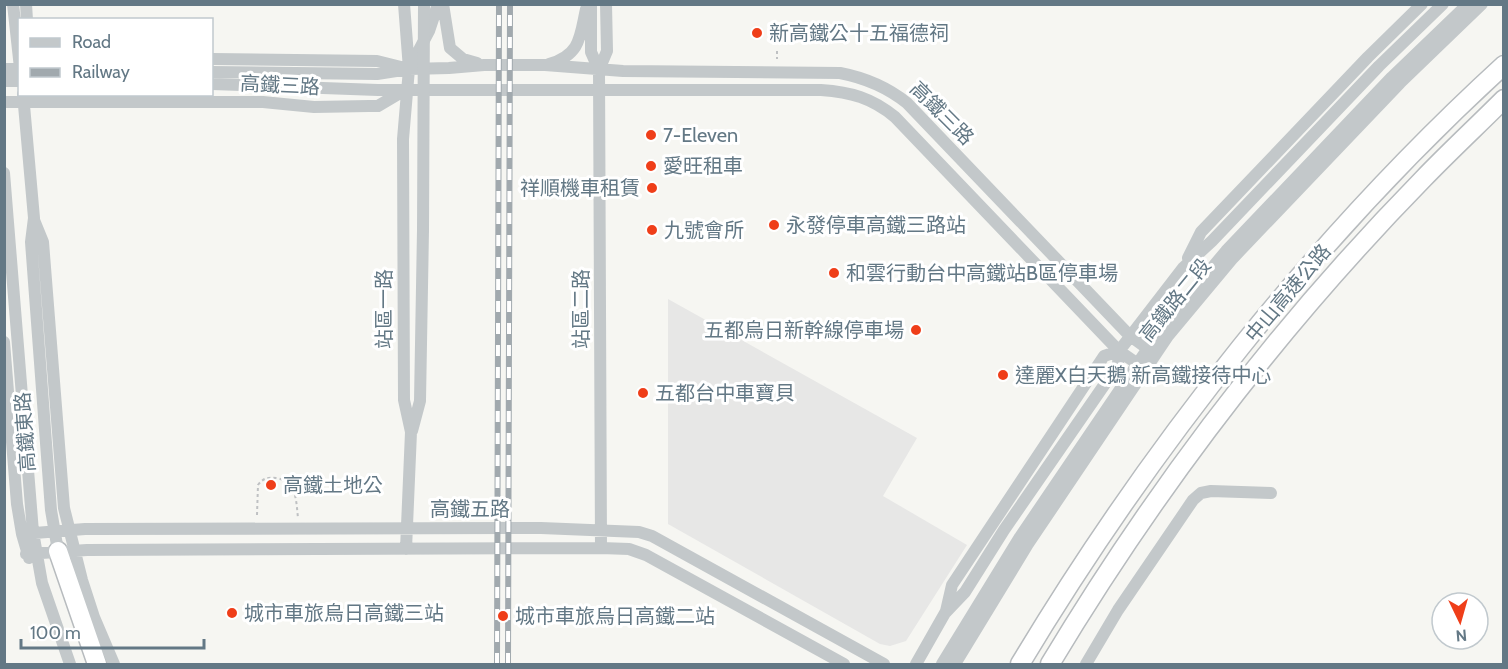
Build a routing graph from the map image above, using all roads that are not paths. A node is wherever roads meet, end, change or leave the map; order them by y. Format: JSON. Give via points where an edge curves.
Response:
{"nodes":[{"id":1,"x":13,"y":4,"type":"edge"},
{"id":2,"x":404,"y":4,"type":"edge"},
{"id":3,"x":424,"y":4,"type":"edge"},
{"id":4,"x":441,"y":4,"type":"edge"},
{"id":5,"x":589,"y":4,"type":"edge"},
{"id":6,"x":606,"y":4,"type":"edge"},
{"id":7,"x":1422,"y":4,"type":"edge"},
{"id":8,"x":1443,"y":4,"type":"edge"},
{"id":9,"x":1468,"y":4,"type":"edge"},
{"id":10,"x":1482,"y":4,"type":"edge"},
{"id":11,"x":18,"y":53,"type":"edge"},
{"id":12,"x":213,"y":58,"type":"edge"},
{"id":13,"x":18,"y":63,"type":"edge"},
{"id":14,"x":484,"y":65,"type":"junction"},
{"id":15,"x":545,"y":65,"type":"junction"},
{"id":16,"x":1503,"y":65,"type":"edge"},
{"id":17,"x":4,"y":69,"type":"edge"},
{"id":18,"x":409,"y":69,"type":"junction"},
{"id":19,"x":599,"y":70,"type":"junction"},
{"id":20,"x":213,"y":72,"type":"edge"},
{"id":21,"x":213,"y":84,"type":"edge"},
{"id":22,"x":406,"y":90,"type":"junction"},
{"id":23,"x":599,"y":90,"type":"junction"},
{"id":24,"x":24,"y":97,"type":"edge"},
{"id":25,"x":1503,"y":99,"type":"edge"},
{"id":26,"x":4,"y":102,"type":"edge"},
{"id":27,"x":4,"y":173,"type":"edge"},
{"id":28,"x":34,"y":218,"type":"junction"},
{"id":29,"x":1183,"y":267,"type":"junction"},
{"id":30,"x":1130,"y":336,"type":"junction"},
{"id":31,"x":4,"y":342,"type":"edge"},
{"id":32,"x":1119,"y":351,"type":"junction"},
{"id":33,"x":1151,"y":351,"type":"junction"},
{"id":34,"x":1141,"y":366,"type":"junction"},
{"id":35,"x":411,"y":432,"type":"junction"},
{"id":36,"x":1271,"y":493,"type":"dead end"},
{"id":37,"x":407,"y":528,"type":"junction"},
{"id":38,"x":601,"y":529,"type":"junction"},
{"id":39,"x":54,"y":530,"type":"junction"},
{"id":40,"x":68,"y":530,"type":"junction"},
{"id":41,"x":27,"y":533,"type":"junction"},
{"id":42,"x":601,"y":548,"type":"junction"},
{"id":43,"x":406,"y":549,"type":"junction"},
{"id":44,"x":66,"y":550,"type":"junction"},
{"id":45,"x":31,"y":553,"type":"junction"},
{"id":46,"x":70,"y":664,"type":"edge"},
{"id":47,"x":97,"y":664,"type":"edge"},
{"id":48,"x":114,"y":664,"type":"edge"},
{"id":49,"x":844,"y":664,"type":"edge"},
{"id":50,"x":884,"y":664,"type":"edge"},
{"id":51,"x":916,"y":664,"type":"edge"},
{"id":52,"x":942,"y":664,"type":"edge"},
{"id":53,"x":955,"y":664,"type":"edge"},
{"id":54,"x":1020,"y":664,"type":"edge"},
{"id":55,"x":1050,"y":664,"type":"edge"},
{"id":56,"x":1086,"y":664,"type":"edge"}],
"edges":[{"from":1,"to":11,"type":"street"},
{"from":2,"to":18,"type":"street","name":"站區一路"},
{"from":3,"to":35,"type":"street","bridge":true,"via":[[420,401]]},
{"from":4,"to":14,"type":"street","via":[[450,48],[463,59]]},
{"from":4,"to":18,"type":"street","name":"站區一路"},
{"from":5,"to":15,"type":"street","via":[[573,51],[562,60]]},
{"from":5,"to":19,"type":"street","name":"站區二路","via":[[591,52]]},
{"from":6,"to":19,"type":"street","name":"站區二路","via":[[607,51]]},
{"from":7,"to":29,"type":"street","name":"高鐵路二段","via":[[1202,232]]},
{"from":8,"to":29,"type":"street","name":"高鐵路二段"},
{"from":9,"to":33,"type":"street","name":"高鐵路二段","via":[[1392,76],[1226,251]]},
{"from":10,"to":33,"type":"street","name":"高鐵路二段","via":[[1400,83],[1233,258]]},
{"from":12,"to":18,"type":"street","name":"高鐵三路","via":[[377,61]]},
{"from":13,"to":17,"type":"street"},
{"from":14,"to":15,"type":"street","name":"高鐵三路"},
{"from":14,"to":18,"type":"street","name":"高鐵三路"},
{"from":15,"to":19,"type":"street","name":"高鐵三路"},
{"from":16,"to":54,"type":"highway","name":"中山高速公路","via":[[1396,170],[1239,350],[1143,479]]},
{"from":18,"to":20,"type":"street","name":"高鐵三路","via":[[377,74]]},
{"from":18,"to":22,"type":"street","name":"站區一路"},
{"from":19,"to":23,"type":"street","name":"站區二路"},
{"from":19,"to":30,"type":"street","name":"高鐵三路","via":[[840,73],[877,83],[907,103]]},
{"from":21,"to":22,"type":"street","name":"高鐵三路"},
{"from":22,"to":23,"type":"street","name":"高鐵三路"},
{"from":22,"to":24,"type":"street","name":"高鐵三路","via":[[378,106]]},
{"from":22,"to":35,"type":"street","name":"站區一路","via":[[404,400]]},
{"from":23,"to":32,"type":"street","name":"高鐵三路","via":[[821,90],[870,99],[905,126]]},
{"from":23,"to":38,"type":"street","name":"站區二路"},
{"from":24,"to":26,"type":"street","name":"高鐵三路"},
{"from":24,"to":28,"type":"street","name":"高鐵東路"},
{"from":25,"to":55,"type":"highway","name":"中山高速公路","via":[[1341,268],[1258,366],[1163,493]]},
{"from":27,"to":41,"type":"street","name":"高鐵東路"},
{"from":28,"to":39,"type":"street","name":"高鐵東路","via":[[31,242]]},
{"from":28,"to":40,"type":"street","via":[[43,242]]},
{"from":29,"to":30,"type":"street","name":"高鐵路二段"},
{"from":30,"to":32,"type":"street","name":"高鐵路二段"},
{"from":30,"to":33,"type":"street","name":"高鐵三路"},
{"from":31,"to":41,"type":"street","via":[[17,504]]},
{"from":32,"to":34,"type":"street","name":"高鐵三路"},
{"from":32,"to":51,"type":"street","name":"高鐵路二段","via":[[1104,356],[987,530],[952,585],[945,613]]},
{"from":33,"to":34,"type":"street","name":"高鐵路二段"},
{"from":34,"to":52,"type":"street","name":"高鐵路二段","via":[[1020,537]]},
{"from":34,"to":53,"type":"street","name":"高鐵路二段"},
{"from":35,"to":37,"type":"street","name":"站區一路"},
{"from":36,"to":56,"type":"street","via":[[1211,491],[1193,500]]},
{"from":37,"to":38,"type":"street","name":"高鐵五路"},
{"from":37,"to":40,"type":"street","name":"高鐵五路"},
{"from":37,"to":43,"type":"street","name":"站區一路"},
{"from":38,"to":42,"type":"street","name":"站區二路"},
{"from":38,"to":50,"type":"street","name":"高鐵五路","via":[[652,536]]},
{"from":39,"to":40,"type":"street","name":"高鐵五路"},
{"from":39,"to":41,"type":"street","name":"高鐵五路"},
{"from":39,"to":44,"type":"street","name":"高鐵東路"},
{"from":40,"to":44,"type":"street"},
{"from":41,"to":45,"type":"street","name":"高鐵東路"},
{"from":42,"to":43,"type":"street","name":"高鐵五路"},
{"from":42,"to":49,"type":"street","name":"高鐵五路","via":[[629,549],[646,555]]},
{"from":43,"to":44,"type":"street","name":"高鐵五路"},
{"from":44,"to":45,"type":"street","name":"高鐵五路"},
{"from":44,"to":47,"type":"highway"},
{"from":44,"to":48,"type":"street"},
{"from":45,"to":46,"type":"street","name":"高鐵東路"}]}
